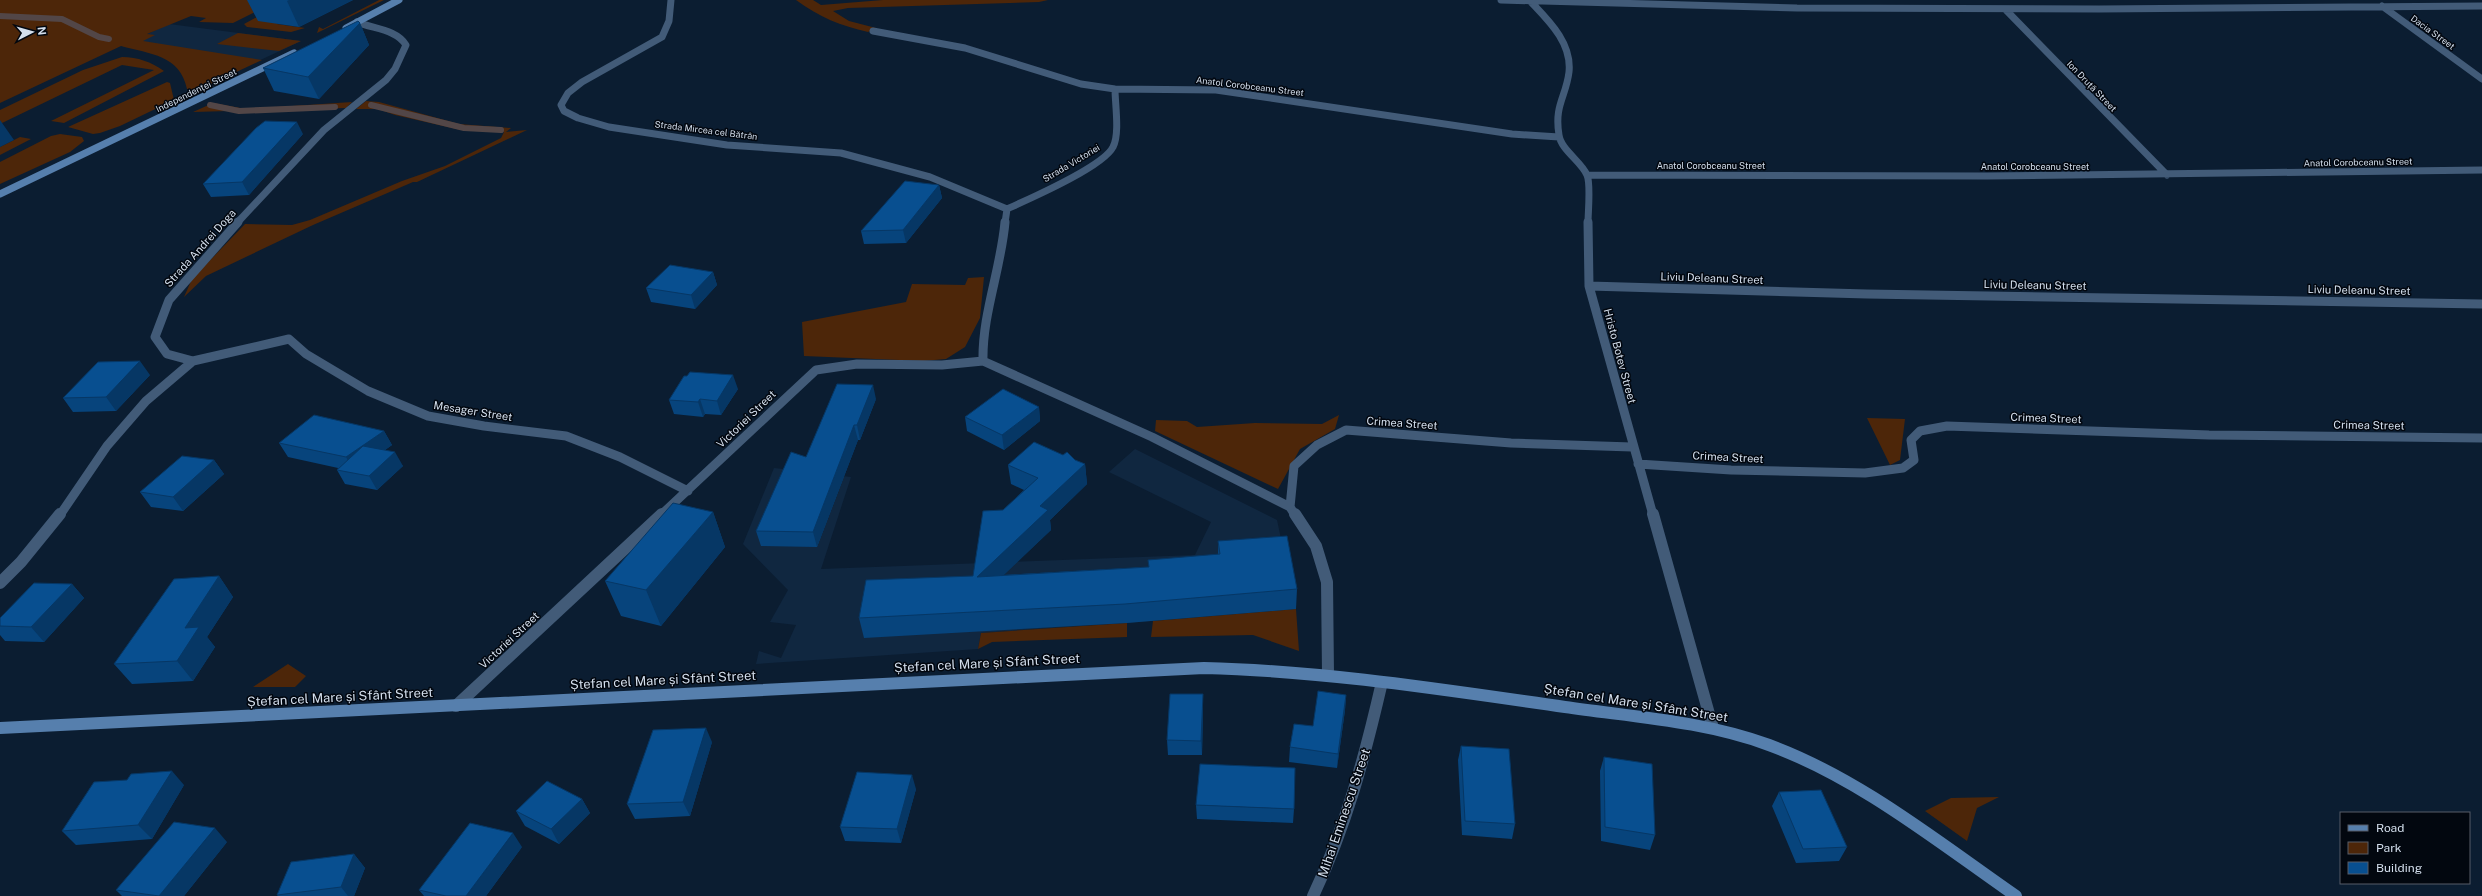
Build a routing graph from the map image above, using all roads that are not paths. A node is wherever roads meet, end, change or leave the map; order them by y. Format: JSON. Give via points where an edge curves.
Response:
{"nodes":[{"id":1,"x":399,"y":0,"type":"edge"},
{"id":2,"x":671,"y":0,"type":"edge"},
{"id":3,"x":1501,"y":0,"type":"edge"},
{"id":4,"x":2372,"y":0,"type":"edge"},
{"id":5,"x":1531,"y":2,"type":"junction"},
{"id":6,"x":1691,"y":2,"type":"edge"},
{"id":7,"x":2482,"y":6,"type":"edge"},
{"id":8,"x":2383,"y":7,"type":"junction"},
{"id":9,"x":2005,"y":9,"type":"junction"},
{"id":10,"x":357,"y":22,"type":"junction"},
{"id":11,"x":873,"y":30,"type":"dead end"},
{"id":12,"x":336,"y":32,"type":"edge"},
{"id":13,"x":304,"y":48,"type":"edge"},
{"id":14,"x":2482,"y":79,"type":"edge"},
{"id":15,"x":1115,"y":89,"type":"junction"},
{"id":16,"x":1559,"y":137,"type":"junction"},
{"id":17,"x":2482,"y":170,"type":"edge"},
{"id":18,"x":1587,"y":175,"type":"junction"},
{"id":19,"x":2167,"y":175,"type":"junction"},
{"id":20,"x":0,"y":194,"type":"edge"},
{"id":21,"x":1007,"y":209,"type":"junction"},
{"id":22,"x":1588,"y":286,"type":"junction"},
{"id":23,"x":2482,"y":304,"type":"edge"},
{"id":24,"x":193,"y":361,"type":"junction"},
{"id":25,"x":983,"y":361,"type":"junction"},
{"id":26,"x":2482,"y":438,"type":"edge"},
{"id":27,"x":1632,"y":447,"type":"junction"},
{"id":28,"x":1638,"y":464,"type":"junction"},
{"id":29,"x":688,"y":491,"type":"junction"},
{"id":30,"x":1290,"y":507,"type":"junction"},
{"id":31,"x":0,"y":583,"type":"edge"},
{"id":32,"x":1328,"y":674,"type":"junction"},
{"id":33,"x":1382,"y":682,"type":"junction"},
{"id":34,"x":456,"y":706,"type":"junction"},
{"id":35,"x":0,"y":728,"type":"edge"},
{"id":36,"x":1712,"y":728,"type":"junction"},
{"id":37,"x":1313,"y":896,"type":"edge"},
{"id":38,"x":2016,"y":896,"type":"edge"}],
"edges":[{"from":1,"to":10,"type":"main road"},
{"from":2,"to":21,"type":"street","name":"Strada Mircea cel Bătrân","via":[[669,21],[662,36],[582,82],[568,93],[561,105],[564,111],[609,127],[728,145],[841,153],[930,177]]},
{"from":3,"to":5,"type":"street"},
{"from":4,"to":8,"type":"street","name":"Dacia Street"},
{"from":5,"to":6,"type":"street"},
{"from":5,"to":16,"type":"street","via":[[1553,25],[1567,55],[1569,72],[1557,112]]},
{"from":6,"to":9,"type":"street","via":[[1797,8]]},
{"from":7,"to":8,"type":"street"},
{"from":8,"to":9,"type":"street"},
{"from":8,"to":14,"type":"street","name":"Dacia Street"},
{"from":9,"to":19,"type":"street","name":"Ion Druță Street"},
{"from":10,"to":12,"type":"main road"},
{"from":10,"to":24,"type":"street","name":"Strada Andrei Doga","via":[[397,36],[404,41],[406,45],[395,69],[371,94],[324,130],[169,300],[155,337],[167,354]]},
{"from":11,"to":15,"type":"street","name":"Anatol Corobceanu Street","via":[[966,48],[1081,84]]},
{"from":13,"to":20,"type":"main road","name":"Independenței Street"},
{"from":15,"to":16,"type":"street","name":"Anatol Corobceanu Street","via":[[1216,90],[1512,134]]},
{"from":15,"to":21,"type":"street","name":"Strada Victoriei","via":[[1116,136],[1113,148],[1098,160],[1048,189]]},
{"from":16,"to":18,"type":"street"},
{"from":17,"to":19,"type":"street","name":"Anatol Corobceanu Street"},
{"from":18,"to":19,"type":"street","name":"Anatol Corobceanu Street"},
{"from":18,"to":22,"type":"street","name":"Hristo Botev Street"},
{"from":21,"to":25,"type":"street","via":[[982,349]]},
{"from":22,"to":23,"type":"street","name":"Liviu Deleanu Street","via":[[1867,294]]},
{"from":22,"to":27,"type":"street","name":"Hristo Botev Street"},
{"from":24,"to":29,"type":"street","name":"Mesager Street","via":[[289,339],[306,354],[368,391],[428,416],[566,436],[620,457]]},
{"from":24,"to":31,"type":"street","via":[[146,401],[107,446],[72,500],[21,562]]},
{"from":25,"to":29,"type":"street","name":"Victoriei Street","via":[[960,366],[832,366],[816,370]]},
{"from":25,"to":30,"type":"street","via":[[1152,437]]},
{"from":26,"to":28,"type":"street","name":"Crimea Street","via":[[2208,435],[1947,426],[1920,431],[1911,440],[1914,460],[1903,468],[1865,474]]},
{"from":27,"to":28,"type":"street","name":"Hristo Botev Street"},
{"from":27,"to":30,"type":"street","name":"Crimea Street","via":[[1511,443],[1346,430],[1317,445],[1294,466]]},
{"from":28,"to":36,"type":"street","name":"Hristo Botev Street"},
{"from":29,"to":34,"type":"street","name":"Victoriei Street"},
{"from":30,"to":32,"type":"street","via":[[1316,546],[1327,582]]},
{"from":32,"to":33,"type":"main road","name":"Ștefan cel Mare și Sfânt Street"},
{"from":32,"to":34,"type":"main road","name":"Ștefan cel Mare și Sfânt Street","via":[[1252,668],[1204,668]]},
{"from":33,"to":36,"type":"main road","name":"Ștefan cel Mare și Sfânt Street"},
{"from":33,"to":37,"type":"street","name":"Mihai Eminescu Street","via":[[1365,760],[1325,874]]},
{"from":34,"to":35,"type":"main road","name":"Ștefan cel Mare și Sfânt Street"},
{"from":36,"to":38,"type":"main road","name":"Ștefan cel Mare și Sfânt Street","via":[[1751,739],[1809,764],[1887,808]]}]}
